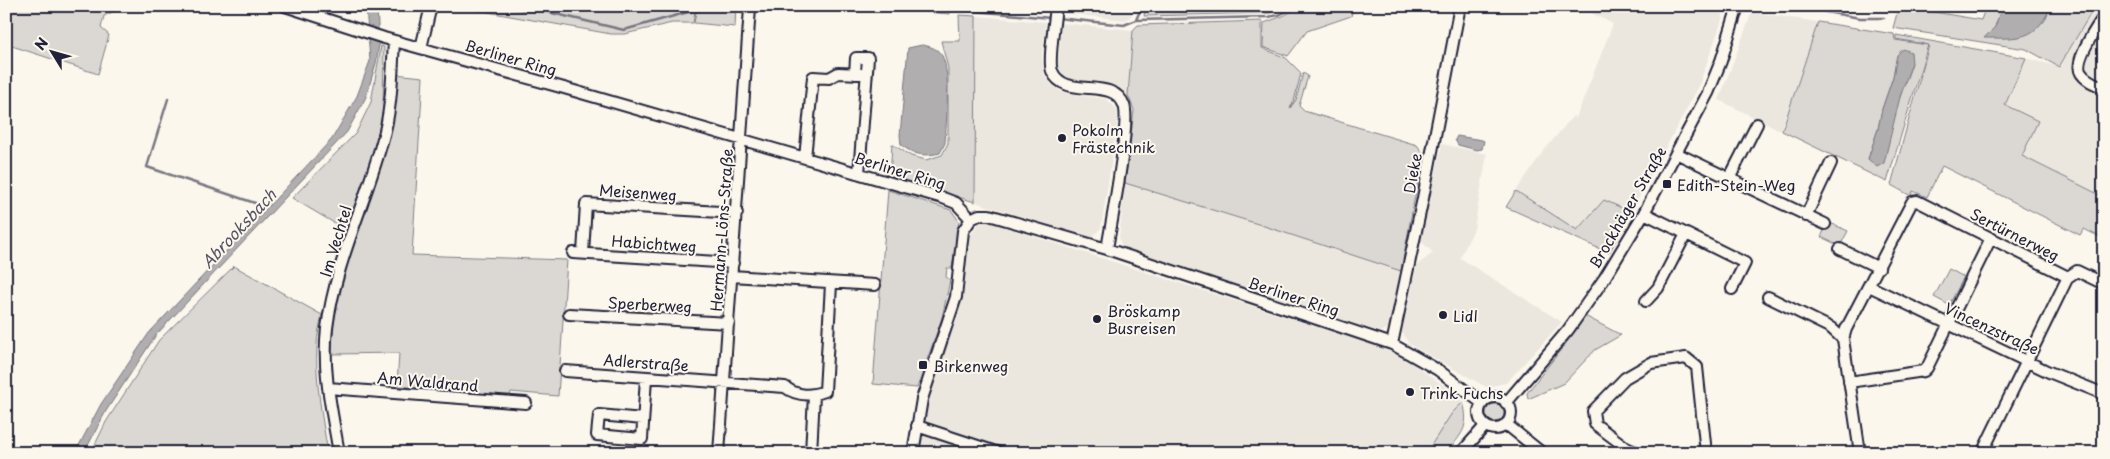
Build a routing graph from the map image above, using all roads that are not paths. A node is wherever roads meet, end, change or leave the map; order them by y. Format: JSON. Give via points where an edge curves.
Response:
{"nodes":[{"id":1,"x":285,"y":6,"type":"edge"},
{"id":2,"x":431,"y":6,"type":"edge"},
{"id":3,"x":1460,"y":6,"type":"edge"},
{"id":4,"x":1738,"y":6,"type":"edge"},
{"id":5,"x":1056,"y":7,"type":"edge"},
{"id":6,"x":750,"y":8,"type":"dead end"},
{"id":7,"x":2104,"y":16,"type":"edge"},
{"id":8,"x":389,"y":39,"type":"junction"},
{"id":9,"x":421,"y":48,"type":"junction"},
{"id":10,"x":854,"y":74,"type":"junction"},
{"id":11,"x":866,"y":75,"type":"junction"},
{"id":12,"x":2104,"y":88,"type":"edge"},
{"id":13,"x":1757,"y":124,"type":"dead end"},
{"id":14,"x":742,"y":140,"type":"junction"},
{"id":15,"x":1676,"y":153,"type":"junction"},
{"id":16,"x":805,"y":158,"type":"junction"},
{"id":17,"x":1831,"y":163,"type":"dead end"},
{"id":18,"x":859,"y":173,"type":"junction"},
{"id":19,"x":1729,"y":179,"type":"junction"},
{"id":20,"x":737,"y":213,"type":"junction"},
{"id":21,"x":1644,"y":213,"type":"junction"},
{"id":22,"x":1806,"y":216,"type":"junction"},
{"id":23,"x":971,"y":219,"type":"junction"},
{"id":24,"x":1825,"y":224,"type":"dead end"},
{"id":25,"x":1686,"y":234,"type":"junction"},
{"id":26,"x":1991,"y":238,"type":"junction"},
{"id":27,"x":1107,"y":249,"type":"junction"},
{"id":28,"x":1840,"y":249,"type":"dead end"},
{"id":29,"x":578,"y":253,"type":"joint"},
{"id":30,"x":733,"y":263,"type":"junction"},
{"id":31,"x":1878,"y":268,"type":"junction"},
{"id":32,"x":732,"y":276,"type":"junction"},
{"id":33,"x":2068,"y":277,"type":"junction"},
{"id":34,"x":831,"y":284,"type":"junction"},
{"id":35,"x":2104,"y":284,"type":"edge"},
{"id":36,"x":875,"y":285,"type":"dead end"},
{"id":37,"x":1869,"y":286,"type":"junction"},
{"id":38,"x":1732,"y":289,"type":"dead end"},
{"id":39,"x":1768,"y":297,"type":"dead end"},
{"id":40,"x":1646,"y":300,"type":"dead end"},
{"id":41,"x":569,"y":314,"type":"dead end"},
{"id":42,"x":729,"y":323,"type":"junction"},
{"id":43,"x":1948,"y":325,"type":"junction"},
{"id":44,"x":1843,"y":339,"type":"junction"},
{"id":45,"x":1392,"y":344,"type":"junction"},
{"id":46,"x":2027,"y":361,"type":"junction"},
{"id":47,"x":565,"y":372,"type":"dead end"},
{"id":48,"x":646,"y":378,"type":"junction"},
{"id":49,"x":725,"y":382,"type":"junction"},
{"id":50,"x":1849,"y":382,"type":"junction"},
{"id":51,"x":328,"y":388,"type":"junction"},
{"id":52,"x":2104,"y":394,"type":"edge"},
{"id":53,"x":814,"y":395,"type":"junction"},
{"id":54,"x":526,"y":403,"type":"dead end"},
{"id":55,"x":1482,"y":403,"type":"junction"},
{"id":56,"x":1506,"y":403,"type":"junction"},
{"id":57,"x":643,"y":419,"type":"junction"},
{"id":58,"x":1506,"y":424,"type":"junction"},
{"id":59,"x":917,"y":426,"type":"junction"},
{"id":60,"x":1485,"y":426,"type":"junction"},
{"id":61,"x":339,"y":453,"type":"edge"},
{"id":62,"x":719,"y":453,"type":"edge"},
{"id":63,"x":810,"y":453,"type":"edge"},
{"id":64,"x":913,"y":453,"type":"edge"},
{"id":65,"x":999,"y":453,"type":"edge"},
{"id":66,"x":1461,"y":453,"type":"edge"},
{"id":67,"x":1542,"y":453,"type":"edge"},
{"id":68,"x":1639,"y":453,"type":"edge"},
{"id":69,"x":1706,"y":453,"type":"edge"},
{"id":70,"x":1860,"y":453,"type":"edge"},
{"id":71,"x":1982,"y":453,"type":"edge"}],
"edges":[{"from":1,"to":8,"type":"street","name":"Berliner Ring"},
{"from":2,"to":9,"type":"street"},
{"from":3,"to":45,"type":"street","name":"Dieke","via":[[1424,198]]},
{"from":4,"to":15,"type":"street","name":"Brockhäger Straße","via":[[1708,93]]},
{"from":5,"to":27,"type":"street","via":[[1052,70],[1058,79],[1067,85],[1110,91],[1124,105],[1125,128]]},
{"from":6,"to":14,"type":"street","name":"Hermann-Löns-Straße"},
{"from":7,"to":12,"type":"street","via":[[2081,56],[2079,66],[2087,79]]},
{"from":8,"to":9,"type":"street","name":"Berliner Ring"},
{"from":8,"to":51,"type":"street","name":"Im Vechtel","via":[[388,114],[383,141],[333,296],[327,329]]},
{"from":9,"to":14,"type":"street","name":"Berliner Ring"},
{"from":10,"to":11,"type":"street"},
{"from":10,"to":11,"type":"street","via":[[856,58],[868,58]]},
{"from":10,"to":16,"type":"street","via":[[813,77]]},
{"from":11,"to":18,"type":"street"},
{"from":13,"to":19,"type":"street"},
{"from":14,"to":16,"type":"street","name":"Berliner Ring"},
{"from":14,"to":20,"type":"street","name":"Hermann-Löns-Straße"},
{"from":15,"to":19,"type":"street"},
{"from":15,"to":21,"type":"street","name":"Brockhäger Straße"},
{"from":16,"to":18,"type":"street","name":"Berliner Ring"},
{"from":17,"to":22,"type":"street"},
{"from":18,"to":23,"type":"street","name":"Berliner Ring","via":[[956,203]]},
{"from":19,"to":22,"type":"street"},
{"from":20,"to":29,"type":"street","name":"Meisenweg","via":[[586,204]]},
{"from":20,"to":30,"type":"street","name":"Hermann-Löns-Straße"},
{"from":21,"to":25,"type":"street"},
{"from":21,"to":56,"type":"street","name":"Brockhäger Straße","via":[[1568,330]]},
{"from":22,"to":24,"type":"street"},
{"from":23,"to":27,"type":"street","name":"Berliner Ring","via":[[989,215]]},
{"from":23,"to":59,"type":"street","via":[[964,231],[956,297],[930,373]]},
{"from":25,"to":38,"type":"street","via":[[1745,263]]},
{"from":25,"to":40,"type":"street","via":[[1658,288]]},
{"from":26,"to":31,"type":"street","name":"Sertürnerweg","via":[[1917,201],[1912,202]]},
{"from":26,"to":33,"type":"street","name":"Sertürnerweg"},
{"from":26,"to":43,"type":"street"},
{"from":27,"to":45,"type":"street","name":"Berliner Ring"},
{"from":28,"to":31,"type":"street"},
{"from":29,"to":30,"type":"street","name":"Habichtweg"},
{"from":30,"to":32,"type":"street","name":"Hermann-Löns-Straße"},
{"from":31,"to":37,"type":"street"},
{"from":32,"to":34,"type":"street"},
{"from":32,"to":42,"type":"street","name":"Hermann-Löns-Straße"},
{"from":33,"to":35,"type":"street","name":"Sertürnerweg","via":[[2077,271]]},
{"from":33,"to":46,"type":"street"},
{"from":34,"to":36,"type":"street"},
{"from":34,"to":53,"type":"street","via":[[825,391]]},
{"from":37,"to":43,"type":"street","name":"Vincenzstraße"},
{"from":37,"to":44,"type":"street"},
{"from":39,"to":44,"type":"street","via":[[1831,328]]},
{"from":41,"to":42,"type":"street","name":"Sperberweg"},
{"from":42,"to":49,"type":"street","name":"Hermann-Löns-Straße"},
{"from":43,"to":46,"type":"street","name":"Vincenzstraße"},
{"from":43,"to":50,"type":"street","via":[[1924,371]]},
{"from":44,"to":50,"type":"street"},
{"from":45,"to":55,"type":"street","name":"Berliner Ring","via":[[1438,370]]},
{"from":46,"to":52,"type":"street","name":"Vincenzstraße"},
{"from":46,"to":71,"type":"street"},
{"from":47,"to":48,"type":"street","name":"Adlerstraße"},
{"from":48,"to":49,"type":"street","name":"Adlerstraße"},
{"from":48,"to":57,"type":"street"},
{"from":49,"to":53,"type":"street","name":"Adlerstraße","via":[[785,387],[794,394]]},
{"from":49,"to":62,"type":"street","name":"Hermann-Löns-Straße"},
{"from":50,"to":70,"type":"street"},
{"from":51,"to":54,"type":"street","name":"Am Waldrand"},
{"from":51,"to":61,"type":"street","name":"Im Vechtel"},
{"from":53,"to":63,"type":"street"},
{"from":55,"to":56,"type":"street","via":[[1497,398]]},
{"from":55,"to":60,"type":"street","via":[[1479,418]]},
{"from":56,"to":58,"type":"street","via":[[1510,416]]},
{"from":57,"to":57,"type":"street","via":[[642,439],[597,435],[599,415]]},
{"from":58,"to":60,"type":"street","via":[[1494,429]]},
{"from":58,"to":67,"type":"street"},
{"from":59,"to":64,"type":"street"},
{"from":59,"to":65,"type":"street"},
{"from":60,"to":66,"type":"street"},
{"from":68,"to":69,"type":"street","via":[[1628,449],[1595,424],[1593,411],[1625,378],[1651,363],[1686,358],[1697,367]]}]}
